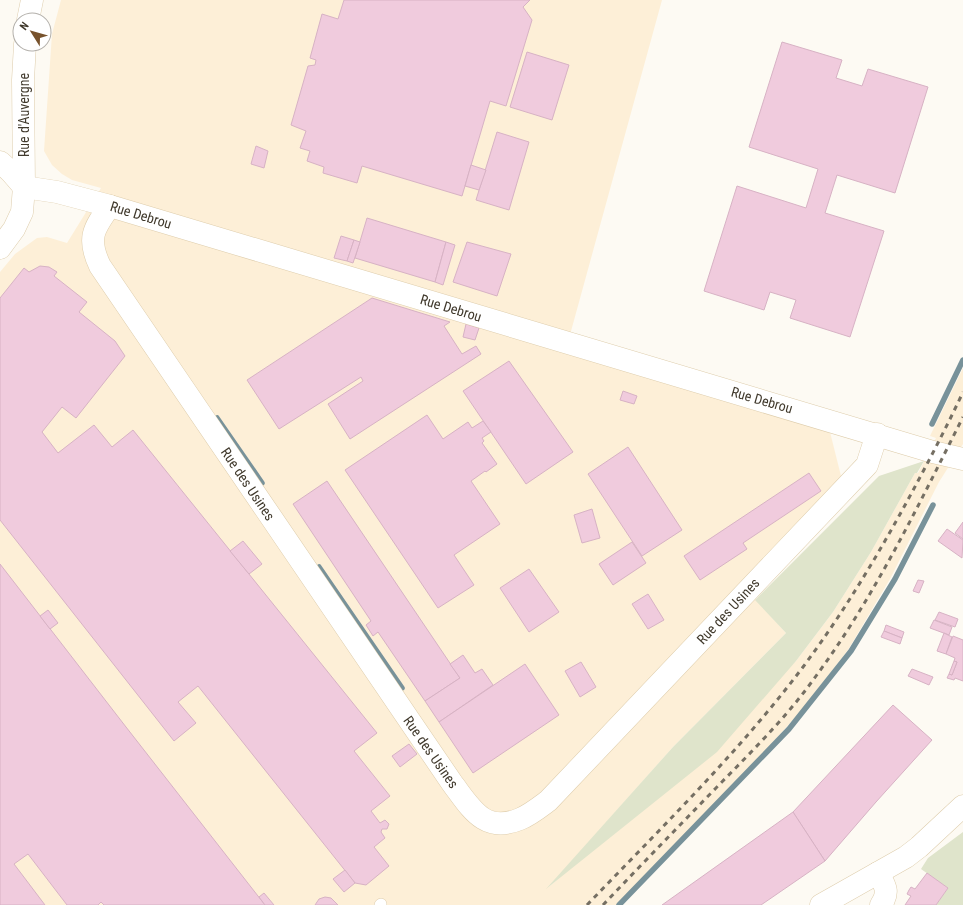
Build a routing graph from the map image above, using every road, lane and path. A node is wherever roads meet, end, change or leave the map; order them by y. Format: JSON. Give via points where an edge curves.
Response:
{"nodes":[{"id":1,"x":32,"y":0,"type":"edge"},
{"id":2,"x":30,"y":12,"type":"edge"},
{"id":3,"x":25,"y":52,"type":"edge"},
{"id":4,"x":0,"y":162,"type":"edge"},
{"id":5,"x":24,"y":187,"type":"junction"},
{"id":6,"x":110,"y":206,"type":"junction"},
{"id":7,"x":0,"y":248,"type":"edge"},
{"id":8,"x":877,"y":434,"type":"junction"},
{"id":9,"x":963,"y":459,"type":"edge"},
{"id":10,"x":963,"y":806,"type":"edge"},
{"id":11,"x":878,"y":873,"type":"junction"},
{"id":12,"x":821,"y":905,"type":"edge"},
{"id":13,"x":880,"y":905,"type":"edge"}],
"edges":[{"from":1,"to":2,"type":"street"},
{"from":3,"to":5,"type":"street","name":"Rue d'Auvergne","via":[[23,80]]},
{"from":4,"to":5,"type":"street"},
{"from":5,"to":6,"type":"street","name":"Rue Debrou","via":[[57,192]]},
{"from":5,"to":7,"type":"street","name":"Rue d'Auvergne","via":[[22,212]]},
{"from":6,"to":8,"type":"street","name":"Rue Debrou"},
{"from":6,"to":8,"type":"street","name":"Rue des Usines","via":[[94,232],[94,254],[100,266],[452,784],[484,820],[499,824],[520,819],[548,801],[867,465]]},
{"from":8,"to":9,"type":"street","name":"Rue Debrou"},
{"from":10,"to":11,"type":"street","via":[[910,854]]},
{"from":11,"to":12,"type":"street"},
{"from":11,"to":13,"type":"street","via":[[887,893]]}]}
